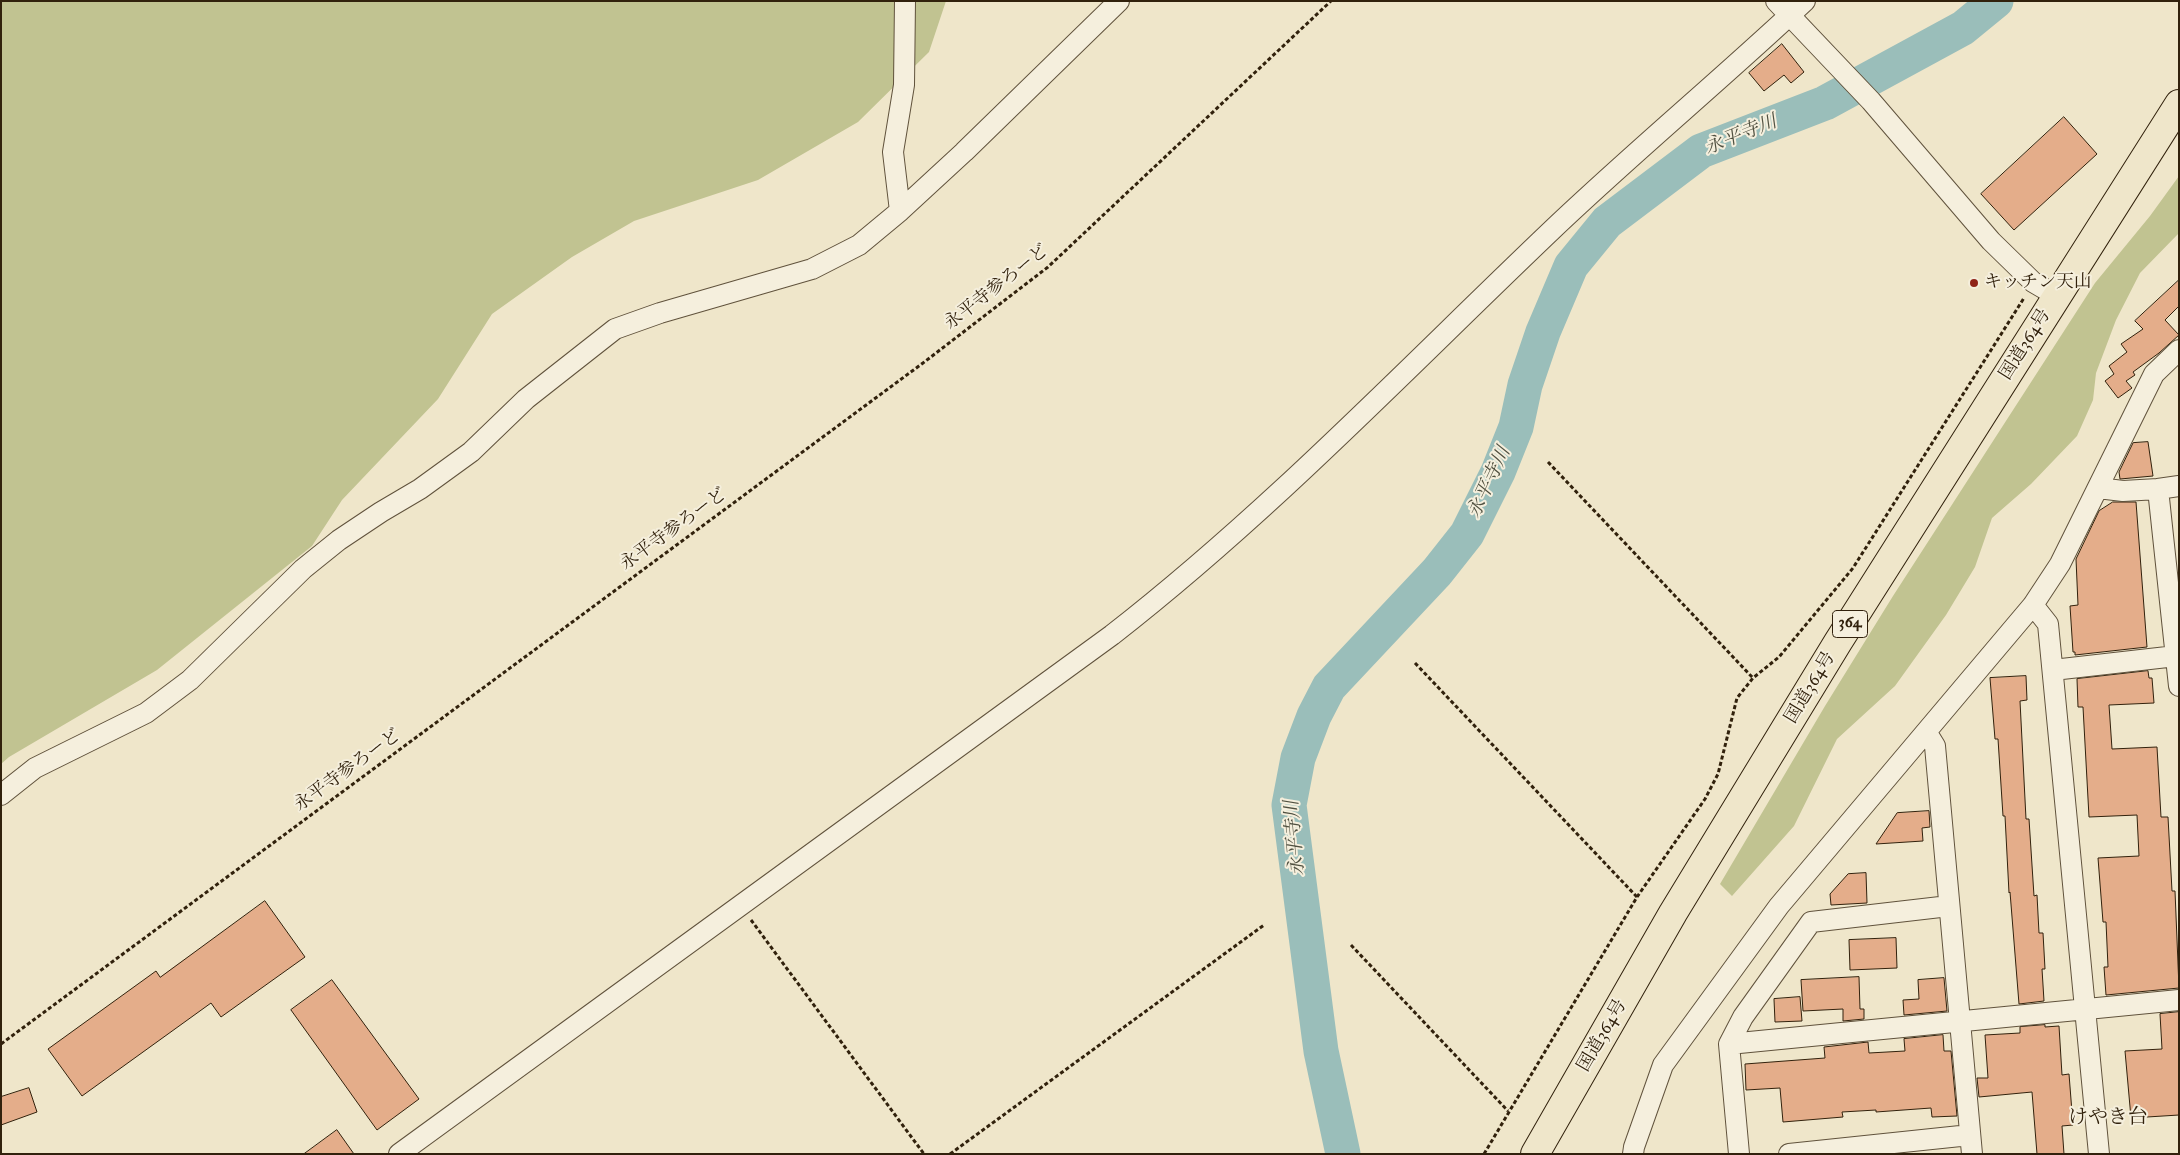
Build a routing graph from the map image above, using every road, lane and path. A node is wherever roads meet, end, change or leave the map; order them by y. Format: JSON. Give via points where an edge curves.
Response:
{"nodes":[{"id":1,"x":905,"y":1,"type":"edge"},
{"id":2,"x":1119,"y":1,"type":"edge"},
{"id":3,"x":1331,"y":1,"type":"edge"},
{"id":4,"x":1805,"y":1,"type":"edge"},
{"id":5,"x":1783,"y":8,"type":"edge"},
{"id":6,"x":2179,"y":104,"type":"edge"},
{"id":7,"x":900,"y":211,"type":"junction"},
{"id":8,"x":2033,"y":282,"type":"junction"},
{"id":9,"x":2057,"y":296,"type":"junction"},
{"id":10,"x":2179,"y":350,"type":"edge"},
{"id":11,"x":1548,"y":462,"type":"dead end"},
{"id":12,"x":2179,"y":486,"type":"edge"},
{"id":13,"x":2098,"y":488,"type":"junction"},
{"id":14,"x":2158,"y":489,"type":"junction"},
{"id":15,"x":2033,"y":605,"type":"junction"},
{"id":16,"x":2176,"y":656,"type":"junction"},
{"id":17,"x":1415,"y":663,"type":"dead end"},
{"id":18,"x":2053,"y":670,"type":"junction"},
{"id":19,"x":1753,"y":678,"type":"junction"},
{"id":20,"x":2179,"y":686,"type":"edge"},
{"id":21,"x":1927,"y":733,"type":"junction"},
{"id":22,"x":1,"y":795,"type":"edge"},
{"id":23,"x":1637,"y":897,"type":"junction"},
{"id":24,"x":740,"y":905,"type":"junction"},
{"id":25,"x":1949,"y":906,"type":"junction"},
{"id":26,"x":1264,"y":925,"type":"dead end"},
{"id":27,"x":1351,"y":945,"type":"dead end"},
{"id":28,"x":2179,"y":1000,"type":"edge"},
{"id":29,"x":2086,"y":1008,"type":"junction"},
{"id":30,"x":1959,"y":1020,"type":"junction"},
{"id":31,"x":1,"y":1044,"type":"edge"},
{"id":32,"x":1729,"y":1044,"type":"junction"},
{"id":33,"x":1508,"y":1111,"type":"junction"},
{"id":34,"x":1971,"y":1144,"type":"edge"},
{"id":35,"x":398,"y":1154,"type":"edge"},
{"id":36,"x":924,"y":1154,"type":"edge"},
{"id":37,"x":950,"y":1154,"type":"edge"},
{"id":38,"x":1484,"y":1154,"type":"edge"},
{"id":39,"x":1536,"y":1154,"type":"edge"},
{"id":40,"x":1633,"y":1154,"type":"edge"},
{"id":41,"x":1739,"y":1154,"type":"edge"},
{"id":42,"x":1789,"y":1154,"type":"edge"},
{"id":43,"x":2100,"y":1154,"type":"edge"}],
"edges":[{"from":1,"to":7,"type":"street","via":[[904,85],[893,152]]},
{"from":2,"to":7,"type":"street"},
{"from":3,"to":31,"type":"path","name":"永平寺参ろーど","via":[[1048,267],[915,369]]},
{"from":4,"to":5,"type":"street"},
{"from":5,"to":8,"type":"street","via":[[1871,101],[1992,241]]},
{"from":5,"to":24,"type":"street","via":[[1275,497],[1163,596]]},
{"from":6,"to":9,"type":"highway","name":"国道364号","number":"364"},
{"from":7,"to":22,"type":"street","via":[[859,245],[812,269],[616,329],[526,399],[471,452],[339,540],[303,569],[190,680],[146,713],[36,768]]},
{"from":8,"to":9,"type":"street"},
{"from":8,"to":19,"type":"path","via":[[1853,568],[1779,657]]},
{"from":9,"to":39,"type":"highway","name":"国道364号","number":"364","via":[[1838,642],[1678,905]]},
{"from":10,"to":13,"type":"street","via":[[2154,374]]},
{"from":11,"to":19,"type":"path"},
{"from":12,"to":14,"type":"street"},
{"from":13,"to":14,"type":"street","via":[[2123,491]]},
{"from":13,"to":15,"type":"street","via":[[2060,564]]},
{"from":14,"to":16,"type":"street"},
{"from":15,"to":18,"type":"street","via":[[2048,624]]},
{"from":15,"to":21,"type":"street"},
{"from":16,"to":18,"type":"street"},
{"from":16,"to":20,"type":"street"},
{"from":17,"to":23,"type":"path"},
{"from":18,"to":29,"type":"street"},
{"from":19,"to":23,"type":"path","via":[[1737,698],[1718,774],[1705,799]]},
{"from":21,"to":25,"type":"street","via":[[1935,746]]},
{"from":21,"to":40,"type":"street","via":[[1779,906],[1663,1065]]},
{"from":23,"to":33,"type":"path"},
{"from":24,"to":35,"type":"street"},
{"from":24,"to":36,"type":"path"},
{"from":25,"to":30,"type":"street"},
{"from":25,"to":32,"type":"street","via":[[1810,922],[1743,1017]]},
{"from":26,"to":37,"type":"path"},
{"from":27,"to":33,"type":"path"},
{"from":28,"to":29,"type":"street"},
{"from":29,"to":30,"type":"street"},
{"from":29,"to":43,"type":"street"},
{"from":30,"to":32,"type":"street"},
{"from":30,"to":34,"type":"street"},
{"from":32,"to":41,"type":"street"},
{"from":33,"to":38,"type":"path"},
{"from":34,"to":42,"type":"street"}]}
